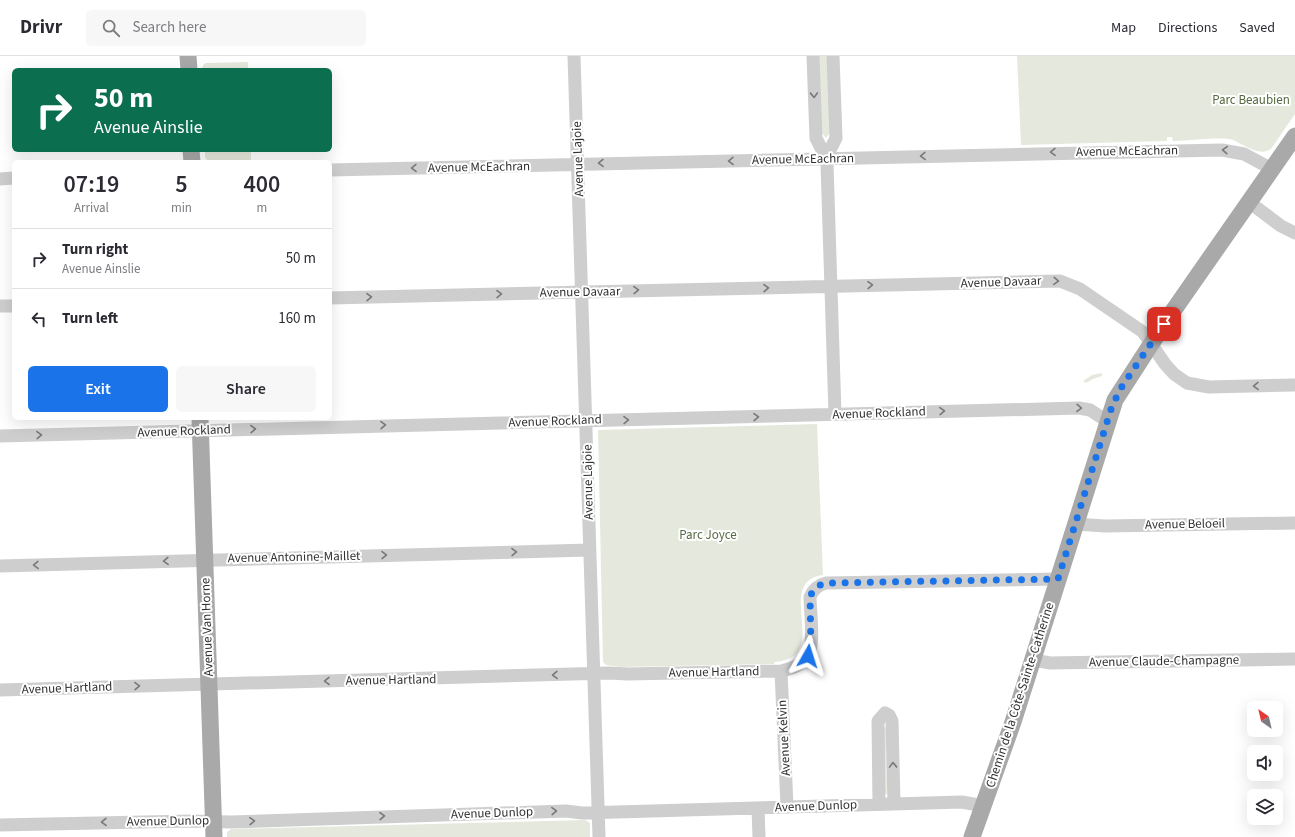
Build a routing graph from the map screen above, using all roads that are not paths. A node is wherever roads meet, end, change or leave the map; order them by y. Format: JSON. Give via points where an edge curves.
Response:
{"nodes":[{"id":1,"x":188,"y":56,"type":"edge"},
{"id":2,"x":574,"y":56,"type":"edge"},
{"id":3,"x":813,"y":56,"type":"edge"},
{"id":4,"x":833,"y":56,"type":"edge"},
{"id":5,"x":189,"y":68,"type":"edge"},
{"id":6,"x":1295,"y":136,"type":"edge"},
{"id":7,"x":826,"y":158,"type":"junction"},
{"id":8,"x":579,"y":164,"type":"junction"},
{"id":9,"x":1272,"y":169,"type":"junction"},
{"id":10,"x":332,"y":170,"type":"edge"},
{"id":11,"x":12,"y":178,"type":"edge"},
{"id":12,"x":0,"y":179,"type":"edge"},
{"id":13,"x":1249,"y":202,"type":"junction"},
{"id":14,"x":1295,"y":233,"type":"edge"},
{"id":15,"x":831,"y":286,"type":"junction"},
{"id":16,"x":583,"y":292,"type":"junction"},
{"id":17,"x":332,"y":298,"type":"edge"},
{"id":18,"x":0,"y":306,"type":"edge"},
{"id":19,"x":12,"y":306,"type":"edge"},
{"id":20,"x":1151,"y":343,"type":"junction"},
{"id":21,"x":1295,"y":385,"type":"edge"},
{"id":22,"x":835,"y":414,"type":"junction"},
{"id":23,"x":587,"y":421,"type":"junction"},
{"id":24,"x":1107,"y":421,"type":"junction"},
{"id":25,"x":200,"y":424,"type":"edge"},
{"id":26,"x":0,"y":436,"type":"edge"},
{"id":27,"x":1295,"y":523,"type":"edge"},
{"id":28,"x":1075,"y":524,"type":"junction"},
{"id":29,"x":589,"y":550,"type":"junction"},
{"id":30,"x":205,"y":559,"type":"junction"},
{"id":31,"x":0,"y":566,"type":"edge"},
{"id":32,"x":1058,"y":579,"type":"junction"},
{"id":33,"x":1295,"y":659,"type":"edge"},
{"id":34,"x":1033,"y":660,"type":"junction"},
{"id":35,"x":781,"y":670,"type":"junction"},
{"id":36,"x":594,"y":674,"type":"junction"},
{"id":37,"x":209,"y":684,"type":"junction"},
{"id":38,"x":0,"y":690,"type":"edge"},
{"id":39,"x":879,"y":804,"type":"junction"},
{"id":40,"x":894,"y":804,"type":"junction"},
{"id":41,"x":787,"y":806,"type":"junction"},
{"id":42,"x":984,"y":806,"type":"junction"},
{"id":43,"x":758,"y":808,"type":"junction"},
{"id":44,"x":599,"y":812,"type":"junction"},
{"id":45,"x":0,"y":824,"type":"edge"},
{"id":46,"x":213,"y":829,"type":"edge"},
{"id":47,"x":600,"y":837,"type":"edge"},
{"id":48,"x":759,"y":837,"type":"edge"},
{"id":49,"x":972,"y":837,"type":"edge"}],
"edges":[{"from":1,"to":5,"type":"main road"},
{"from":2,"to":8,"type":"street","name":"Avenue Lajoie"},
{"from":3,"to":7,"type":"street","one_way":true,"via":[[816,138]]},
{"from":4,"to":7,"type":"street","via":[[836,138]]},
{"from":6,"to":9,"type":"main road","name":"Chemin de la Côte-Sainte-Catherine"},
{"from":7,"to":8,"type":"street","name":"Avenue McEachran","one_way":true},
{"from":9,"to":7,"type":"street","name":"Avenue McEachran","one_way":true,"via":[[1244,154],[1222,150]]},
{"from":7,"to":15,"type":"street"},
{"from":8,"to":10,"type":"street","name":"Avenue McEachran","one_way":true},
{"from":8,"to":16,"type":"street","name":"Avenue Lajoie"},
{"from":9,"to":13,"type":"main road","name":"Chemin de la Côte-Sainte-Catherine"},
{"from":11,"to":12,"type":"street"},
{"from":13,"to":14,"type":"street","via":[[1281,226]]},
{"from":13,"to":20,"type":"main road","name":"Chemin de la Côte-Sainte-Catherine"},
{"from":16,"to":15,"type":"street","name":"Avenue Davaar","one_way":true},
{"from":15,"to":20,"type":"street","name":"Avenue Davaar","one_way":true,"via":[[1060,281],[1076,286],[1088,294],[1143,332]]},
{"from":15,"to":22,"type":"street"},
{"from":17,"to":16,"type":"street","name":"Avenue Davaar","one_way":true},
{"from":16,"to":23,"type":"street","name":"Avenue Lajoie"},
{"from":18,"to":19,"type":"street"},
{"from":21,"to":20,"type":"street","name":"Avenue Davaar","one_way":true,"via":[[1192,385],[1174,374]]},
{"from":20,"to":24,"type":"main road","name":"Chemin de la Côte-Sainte-Catherine","via":[[1121,388]]},
{"from":23,"to":22,"type":"street","name":"Avenue Rockland","one_way":true},
{"from":22,"to":24,"type":"street","name":"Avenue Rockland","one_way":true,"via":[[1079,408],[1090,410]]},
{"from":25,"to":23,"type":"street","name":"Avenue Rockland","one_way":true},
{"from":23,"to":29,"type":"street","name":"Avenue Lajoie"},
{"from":24,"to":28,"type":"main road","name":"Chemin de la Côte-Sainte-Catherine"},
{"from":26,"to":25,"type":"street","name":"Avenue Rockland","one_way":true},
{"from":25,"to":30,"type":"main road","name":"Avenue Van Horne"},
{"from":27,"to":28,"type":"street","name":"Avenue Beloeil","via":[[1105,526]]},
{"from":28,"to":32,"type":"main road","name":"Chemin de la Côte-Sainte-Catherine"},
{"from":30,"to":29,"type":"street","name":"Avenue Antonine-Maillet","one_way":true},
{"from":29,"to":36,"type":"street","name":"Avenue Lajoie"},
{"from":30,"to":31,"type":"street","name":"Avenue Antonine-Maillet","one_way":true},
{"from":30,"to":37,"type":"main road","name":"Avenue Van Horne"},
{"from":32,"to":34,"type":"main road","name":"Chemin de la Côte-Sainte-Catherine"},
{"from":32,"to":35,"type":"street","name":"Avenue Hartland","via":[[826,583],[813,590],[810,597],[811,646],[808,656],[796,666]]},
{"from":33,"to":34,"type":"street","name":"Avenue Claude-Champagne","via":[[1050,663]]},
{"from":34,"to":42,"type":"main road","name":"Chemin de la Côte-Sainte-Catherine"},
{"from":35,"to":36,"type":"street","name":"Avenue Hartland"},
{"from":35,"to":41,"type":"street","name":"Avenue Kelvin"},
{"from":36,"to":37,"type":"street","name":"Avenue Hartland","one_way":true},
{"from":36,"to":44,"type":"street","name":"Avenue Lajoie"},
{"from":38,"to":37,"type":"street","name":"Avenue Hartland","one_way":true},
{"from":37,"to":46,"type":"main road","name":"Avenue Van Horne"},
{"from":39,"to":40,"type":"street","name":"Avenue Dunlop"},
{"from":40,"to":39,"type":"street","one_way":true,"via":[[892,721],[885,713],[878,721]]},
{"from":39,"to":41,"type":"street","name":"Avenue Dunlop"},
{"from":40,"to":42,"type":"street","name":"Avenue Dunlop","via":[[962,802]]},
{"from":41,"to":43,"type":"street","name":"Avenue Dunlop"},
{"from":42,"to":49,"type":"main road","name":"Chemin de la Côte-Sainte-Catherine"},
{"from":43,"to":44,"type":"street","name":"Avenue Dunlop"},
{"from":43,"to":48,"type":"street"},
{"from":46,"to":44,"type":"street","name":"Avenue Dunlop","one_way":true,"via":[[566,811]]},
{"from":44,"to":47,"type":"street","name":"Avenue Lajoie"},
{"from":46,"to":45,"type":"street","name":"Avenue Dunlop","one_way":true}]}
